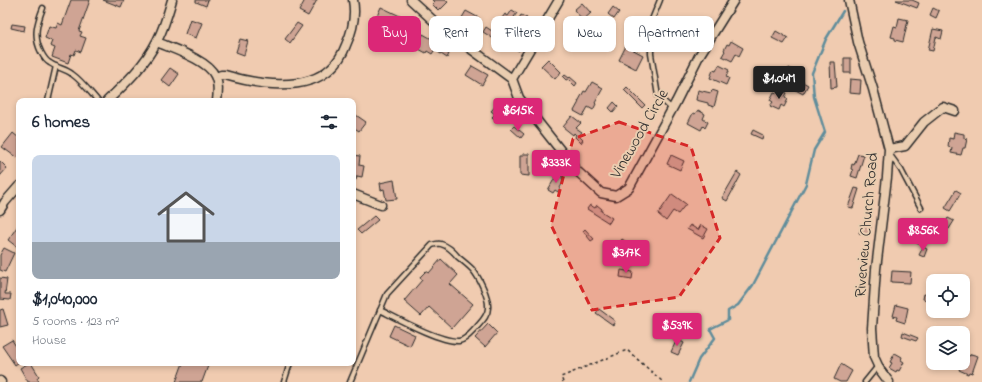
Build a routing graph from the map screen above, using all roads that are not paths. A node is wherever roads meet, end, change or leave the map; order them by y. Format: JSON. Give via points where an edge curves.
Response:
{"nodes":[{"id":1,"x":172,"y":0,"type":"edge"},
{"id":2,"x":353,"y":0,"type":"edge"},
{"id":3,"x":412,"y":0,"type":"edge"},
{"id":4,"x":559,"y":0,"type":"edge"},
{"id":5,"x":660,"y":0,"type":"edge"},
{"id":6,"x":733,"y":0,"type":"edge"},
{"id":7,"x":850,"y":0,"type":"edge"},
{"id":8,"x":43,"y":8,"type":"dead end"},
{"id":9,"x":157,"y":42,"type":"junction"},
{"id":10,"x":56,"y":66,"type":"junction"},
{"id":11,"x":216,"y":77,"type":"junction"},
{"id":12,"x":512,"y":79,"type":"junction"},
{"id":13,"x":49,"y":98,"type":"edge"},
{"id":14,"x":95,"y":98,"type":"edge"},
{"id":15,"x":110,"y":98,"type":"edge"},
{"id":16,"x":217,"y":98,"type":"edge"},
{"id":17,"x":672,"y":109,"type":"junction"},
{"id":18,"x":955,"y":112,"type":"dead end"},
{"id":19,"x":888,"y":151,"type":"junction"},
{"id":20,"x":16,"y":189,"type":"edge"},
{"id":21,"x":356,"y":195,"type":"edge"},
{"id":22,"x":381,"y":205,"type":"dead end"},
{"id":23,"x":921,"y":208,"type":"dead end"},
{"id":24,"x":0,"y":210,"type":"edge"},
{"id":25,"x":380,"y":310,"type":"junction"},
{"id":26,"x":289,"y":366,"type":"edge"},
{"id":27,"x":878,"y":366,"type":"junction"},
{"id":28,"x":284,"y":382,"type":"edge"},
{"id":29,"x":350,"y":382,"type":"edge"},
{"id":30,"x":865,"y":382,"type":"edge"},
{"id":31,"x":889,"y":382,"type":"edge"}],
"edges":[{"from":1,"to":9,"type":"street"},
{"from":2,"to":11,"type":"street","via":[[354,22],[345,49],[336,63],[321,76],[304,82],[281,84],[252,82],[225,74]]},
{"from":3,"to":12,"type":"street","via":[[437,24]]},
{"from":4,"to":12,"type":"street"},
{"from":5,"to":17,"type":"lane","via":[[651,22],[651,54],[658,96]]},
{"from":6,"to":17,"type":"street","name":"Vinewood Circle","via":[[699,56]]},
{"from":7,"to":19,"type":"street","name":"Riverview Church Road","via":[[858,42]]},
{"from":8,"to":10,"type":"lane","via":[[36,32],[37,44],[46,61]]},
{"from":9,"to":11,"type":"street","via":[[203,63]]},
{"from":9,"to":15,"type":"street","via":[[142,65]]},
{"from":10,"to":13,"type":"lane"},
{"from":10,"to":14,"type":"lane","via":[[72,74]]},
{"from":11,"to":16,"type":"street"},
{"from":12,"to":17,"type":"street","name":"Vinewood Circle","via":[[519,98],[576,170],[601,192],[616,196],[629,188]]},
{"from":18,"to":19,"type":"street","via":[[943,107],[924,122],[905,146]]},
{"from":19,"to":23,"type":"lane"},
{"from":19,"to":27,"type":"street","name":"Riverview Church Road","via":[[872,328],[874,357]]},
{"from":20,"to":24,"type":"street"},
{"from":21,"to":22,"type":"street"},
{"from":25,"to":25,"type":"lane","via":[[387,294],[427,250],[436,244],[451,249],[473,270],[488,300],[488,311],[484,319],[466,338],[459,341],[432,334]]},
{"from":25,"to":29,"type":"lane"},
{"from":26,"to":28,"type":"lane"},
{"from":27,"to":30,"type":"lane"},
{"from":27,"to":31,"type":"street","name":"Riverview Church Road"}]}
